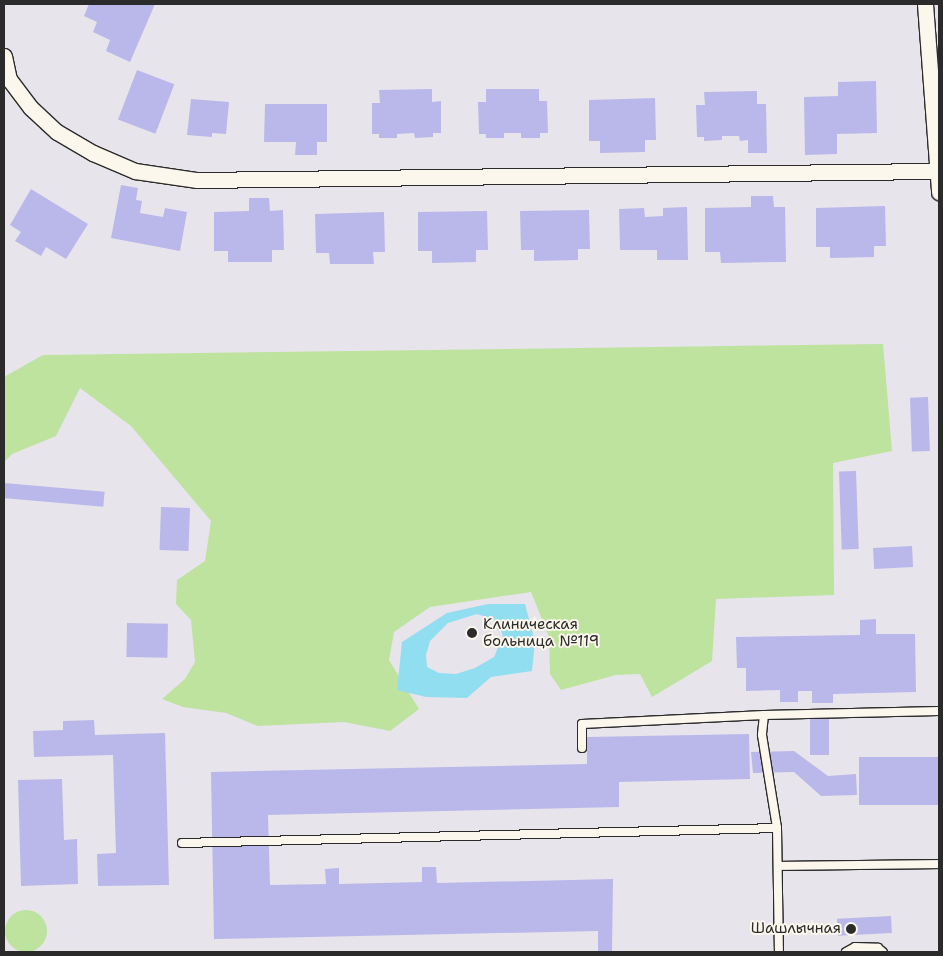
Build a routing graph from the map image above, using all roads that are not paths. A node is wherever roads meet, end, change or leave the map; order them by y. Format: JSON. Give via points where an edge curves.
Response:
{"nodes":[{"id":1,"x":925,"y":4,"type":"edge"},
{"id":2,"x":4,"y":56,"type":"edge"},
{"id":3,"x":937,"y":171,"type":"junction"},
{"id":4,"x":939,"y":192,"type":"edge"},
{"id":5,"x":939,"y":711,"type":"edge"},
{"id":6,"x":764,"y":715,"type":"junction"},
{"id":7,"x":582,"y":748,"type":"dead end"},
{"id":8,"x":777,"y":828,"type":"junction"},
{"id":9,"x":182,"y":844,"type":"dead end"},
{"id":10,"x":939,"y":864,"type":"edge"},
{"id":11,"x":778,"y":866,"type":"junction"},
{"id":12,"x":779,"y":952,"type":"edge"},
{"id":13,"x":846,"y":952,"type":"edge"},
{"id":14,"x":883,"y":952,"type":"edge"}],
"edges":[{"from":1,"to":3,"type":"street"},
{"from":2,"to":3,"type":"street","via":[[9,79],[31,108],[57,132],[93,153],[135,171],[197,180]]},
{"from":3,"to":4,"type":"street"},
{"from":5,"to":6,"type":"lane"},
{"from":6,"to":7,"type":"lane","via":[[582,724]]},
{"from":6,"to":8,"type":"lane","via":[[762,735]]},
{"from":8,"to":9,"type":"lane"},
{"from":8,"to":11,"type":"lane"},
{"from":10,"to":11,"type":"lane"},
{"from":11,"to":12,"type":"lane"},
{"from":13,"to":14,"type":"lane","via":[[855,947],[878,948]]}]}
